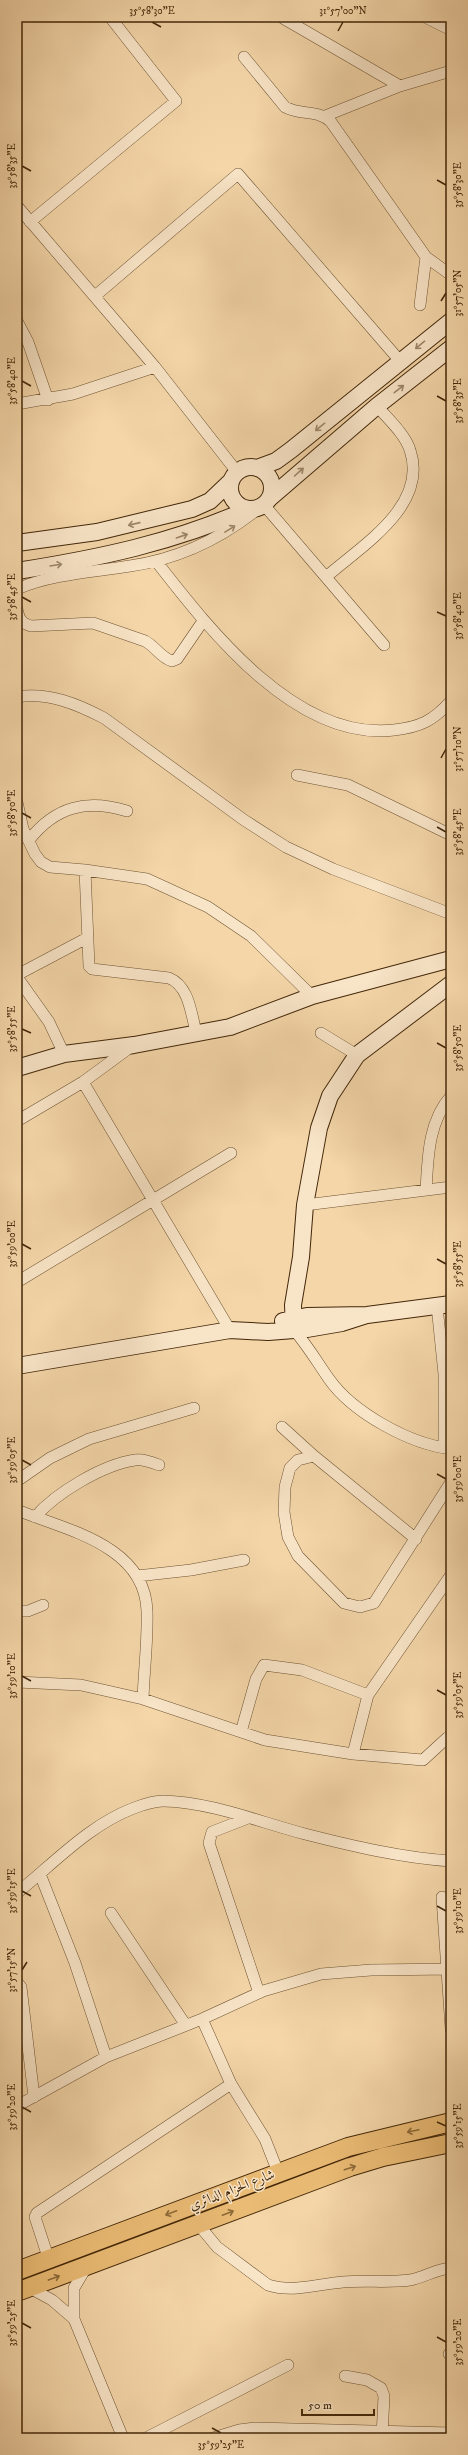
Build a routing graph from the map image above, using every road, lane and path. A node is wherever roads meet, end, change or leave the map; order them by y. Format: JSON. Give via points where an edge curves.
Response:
{"nodes":[{"id":1,"x":110,"y":17,"type":"edge"},
{"id":2,"x":280,"y":17,"type":"edge"},
{"id":3,"x":425,"y":17,"type":"edge"},
{"id":4,"x":451,"y":30,"type":"edge"},
{"id":5,"x":244,"y":57,"type":"dead end"},
{"id":6,"x":451,"y":71,"type":"edge"},
{"id":7,"x":400,"y":86,"type":"junction"},
{"id":8,"x":325,"y":116,"type":"junction"},
{"id":9,"x":17,"y":206,"type":"edge"},
{"id":10,"x":30,"y":222,"type":"junction"},
{"id":11,"x":426,"y":257,"type":"junction"},
{"id":12,"x":451,"y":276,"type":"edge"},
{"id":13,"x":94,"y":296,"type":"junction"},
{"id":14,"x":420,"y":305,"type":"dead end"},
{"id":15,"x":17,"y":321,"type":"edge"},
{"id":16,"x":451,"y":321,"type":"edge"},
{"id":17,"x":450,"y":349,"type":"edge"},
{"id":18,"x":400,"y":361,"type":"junction"},
{"id":19,"x":155,"y":367,"type":"junction"},
{"id":20,"x":48,"y":400,"type":"junction"},
{"id":21,"x":17,"y":404,"type":"edge"},
{"id":22,"x":377,"y":406,"type":"junction"},
{"id":23,"x":257,"y":468,"type":"junction"},
{"id":24,"x":234,"y":476,"type":"junction"},
{"id":25,"x":260,"y":505,"type":"junction"},
{"id":26,"x":17,"y":543,"type":"edge"},
{"id":27,"x":156,"y":561,"type":"junction"},
{"id":28,"x":17,"y":571,"type":"edge"},
{"id":29,"x":326,"y":577,"type":"junction"},
{"id":30,"x":17,"y":589,"type":"edge"},
{"id":31,"x":17,"y":609,"type":"edge"},
{"id":32,"x":203,"y":621,"type":"junction"},
{"id":33,"x":384,"y":645,"type":"dead end"},
{"id":34,"x":17,"y":697,"type":"edge"},
{"id":35,"x":451,"y":701,"type":"edge"},
{"id":36,"x":297,"y":775,"type":"dead end"},
{"id":37,"x":17,"y":802,"type":"edge"},
{"id":38,"x":127,"y":811,"type":"dead end"},
{"id":39,"x":451,"y":834,"type":"edge"},
{"id":40,"x":30,"y":840,"type":"junction"},
{"id":41,"x":85,"y":870,"type":"junction"},
{"id":42,"x":451,"y":914,"type":"edge"},
{"id":43,"x":87,"y":938,"type":"junction"},
{"id":44,"x":451,"y":959,"type":"edge"},
{"id":45,"x":429,"y":965,"type":"junction"},
{"id":46,"x":17,"y":976,"type":"edge"},
{"id":47,"x":451,"y":976,"type":"edge"},
{"id":48,"x":451,"y":984,"type":"edge"},
{"id":49,"x":312,"y":996,"type":"junction"},
{"id":50,"x":196,"y":1032,"type":"junction"},
{"id":51,"x":320,"y":1033,"type":"dead end"},
{"id":52,"x":134,"y":1045,"type":"junction"},
{"id":53,"x":64,"y":1054,"type":"junction"},
{"id":54,"x":356,"y":1054,"type":"junction"},
{"id":55,"x":17,"y":1068,"type":"edge"},
{"id":56,"x":83,"y":1082,"type":"junction"},
{"id":57,"x":451,"y":1096,"type":"edge"},
{"id":58,"x":17,"y":1122,"type":"edge"},
{"id":59,"x":232,"y":1153,"type":"dead end"},
{"id":60,"x":451,"y":1187,"type":"edge"},
{"id":61,"x":426,"y":1190,"type":"junction"},
{"id":62,"x":152,"y":1199,"type":"junction"},
{"id":63,"x":305,"y":1204,"type":"junction"},
{"id":64,"x":17,"y":1282,"type":"edge"},
{"id":65,"x":444,"y":1305,"type":"edge"},
{"id":66,"x":301,"y":1327,"type":"junction"},
{"id":67,"x":230,"y":1330,"type":"junction"},
{"id":68,"x":17,"y":1366,"type":"edge"},
{"id":69,"x":194,"y":1408,"type":"dead end"},
{"id":70,"x":282,"y":1427,"type":"dead end"},
{"id":71,"x":448,"y":1449,"type":"edge"},
{"id":72,"x":314,"y":1456,"type":"junction"},
{"id":73,"x":159,"y":1465,"type":"dead end"},
{"id":74,"x":17,"y":1481,"type":"edge"},
{"id":75,"x":451,"y":1482,"type":"edge"},
{"id":76,"x":17,"y":1510,"type":"edge"},
{"id":77,"x":35,"y":1517,"type":"junction"},
{"id":78,"x":416,"y":1539,"type":"junction"},
{"id":79,"x":244,"y":1560,"type":"dead end"},
{"id":80,"x":451,"y":1575,"type":"edge"},
{"id":81,"x":137,"y":1576,"type":"junction"},
{"id":82,"x":43,"y":1605,"type":"dead end"},
{"id":83,"x":17,"y":1611,"type":"edge"},
{"id":84,"x":17,"y":1682,"type":"edge"},
{"id":85,"x":368,"y":1695,"type":"junction"},
{"id":86,"x":143,"y":1699,"type":"junction"},
{"id":87,"x":241,"y":1732,"type":"junction"},
{"id":88,"x":451,"y":1738,"type":"edge"},
{"id":89,"x":353,"y":1754,"type":"junction"},
{"id":90,"x":248,"y":1818,"type":"junction"},
{"id":91,"x":451,"y":1860,"type":"edge"},
{"id":92,"x":40,"y":1874,"type":"junction"},
{"id":93,"x":17,"y":1893,"type":"edge"},
{"id":94,"x":442,"y":1897,"type":"dead end"},
{"id":95,"x":111,"y":1914,"type":"dead end"},
{"id":96,"x":448,"y":1968,"type":"edge"},
{"id":97,"x":17,"y":1982,"type":"edge"},
{"id":98,"x":259,"y":1993,"type":"junction"},
{"id":99,"x":202,"y":2019,"type":"junction"},
{"id":100,"x":185,"y":2024,"type":"junction"},
{"id":101,"x":451,"y":2029,"type":"edge"},
{"id":102,"x":106,"y":2057,"type":"junction"},
{"id":103,"x":231,"y":2084,"type":"junction"},
{"id":104,"x":34,"y":2096,"type":"junction"},
{"id":105,"x":17,"y":2106,"type":"edge"},
{"id":106,"x":451,"y":2122,"type":"edge"},
{"id":107,"x":451,"y":2143,"type":"edge"},
{"id":108,"x":278,"y":2172,"type":"junction"},
{"id":109,"x":198,"y":2224,"type":"junction"},
{"id":110,"x":49,"y":2260,"type":"junction"},
{"id":111,"x":88,"y":2265,"type":"junction"},
{"id":112,"x":451,"y":2268,"type":"edge"},
{"id":113,"x":17,"y":2271,"type":"edge"},
{"id":114,"x":22,"y":2289,"type":"edge"},
{"id":115,"x":74,"y":2320,"type":"junction"},
{"id":116,"x":288,"y":2365,"type":"dead end"},
{"id":117,"x":345,"y":2376,"type":"dead end"},
{"id":118,"x":451,"y":2433,"type":"edge"},
{"id":119,"x":382,"y":2434,"type":"edge"},
{"id":120,"x":123,"y":2438,"type":"edge"},
{"id":121,"x":146,"y":2438,"type":"edge"},
{"id":122,"x":214,"y":2438,"type":"edge"}],
"edges":[{"from":1,"to":10,"type":"street","via":[[176,101]]},
{"from":2,"to":7,"type":"street"},
{"from":3,"to":4,"type":"street"},
{"from":5,"to":8,"type":"street","via":[[285,107]]},
{"from":6,"to":7,"type":"street"},
{"from":7,"to":8,"type":"street"},
{"from":8,"to":11,"type":"street"},
{"from":9,"to":10,"type":"street"},
{"from":10,"to":13,"type":"street"},
{"from":11,"to":12,"type":"street"},
{"from":11,"to":14,"type":"street"},
{"from":13,"to":18,"type":"street","via":[[238,174]]},
{"from":13,"to":19,"type":"street"},
{"from":15,"to":20,"type":"street","via":[[28,342]]},
{"from":16,"to":18,"type":"street","one_way":true},
{"from":22,"to":17,"type":"street","one_way":true},
{"from":18,"to":23,"type":"street","one_way":true,"via":[[291,450]]},
{"from":19,"to":20,"type":"street","via":[[111,383]]},
{"from":19,"to":24,"type":"street"},
{"from":20,"to":21,"type":"street"},
{"from":25,"to":22,"type":"street","one_way":true},
{"from":22,"to":29,"type":"street","via":[[407,442],[410,450],[413,472],[409,492],[402,509],[395,517]]},
{"from":23,"to":24,"type":"street","via":[[247,467]]},
{"from":23,"to":25,"type":"street","via":[[266,473],[272,482]]},
{"from":24,"to":25,"type":"street","via":[[230,492],[234,502]]},
{"from":24,"to":26,"type":"street","one_way":true,"via":[[210,501],[192,509],[97,532]]},
{"from":27,"to":25,"type":"street","one_way":true,"via":[[203,544],[232,527]]},
{"from":28,"to":25,"type":"street","one_way":true,"via":[[141,548],[204,528]]},
{"from":25,"to":29,"type":"street"},
{"from":27,"to":30,"type":"street","via":[[42,580]]},
{"from":27,"to":32,"type":"street"},
{"from":29,"to":33,"type":"street"},
{"from":31,"to":32,"type":"street","via":[[20,620],[25,625],[93,623],[145,641],[172,662],[177,659]]},
{"from":32,"to":35,"type":"street","via":[[278,693],[327,720],[358,729],[381,732],[411,728],[426,723]]},
{"from":34,"to":42,"type":"street","via":[[44,696],[83,707],[104,718],[244,820],[286,847],[333,869]]},
{"from":36,"to":39,"type":"street","via":[[348,785]]},
{"from":37,"to":40,"type":"street","via":[[21,823]]},
{"from":38,"to":40,"type":"street","via":[[109,805],[76,806],[51,818]]},
{"from":40,"to":41,"type":"street","via":[[35,854],[50,867]]},
{"from":41,"to":43,"type":"street"},
{"from":41,"to":49,"type":"street","via":[[147,879],[208,907],[252,936]]},
{"from":43,"to":46,"type":"street"},
{"from":43,"to":50,"type":"street","via":[[89,966],[92,969],[169,978],[179,982],[185,993]]},
{"from":44,"to":45,"type":"street"},
{"from":45,"to":47,"type":"street"},
{"from":45,"to":49,"type":"street"},
{"from":46,"to":53,"type":"street","via":[[49,1022]]},
{"from":48,"to":54,"type":"street"},
{"from":49,"to":50,"type":"street","via":[[230,1026]]},
{"from":50,"to":52,"type":"street"},
{"from":51,"to":54,"type":"street"},
{"from":52,"to":53,"type":"street"},
{"from":52,"to":56,"type":"street"},
{"from":53,"to":55,"type":"street"},
{"from":54,"to":63,"type":"street","via":[[330,1096],[319,1128]]},
{"from":56,"to":58,"type":"street"},
{"from":56,"to":62,"type":"street"},
{"from":57,"to":61,"type":"street","via":[[434,1125]]},
{"from":59,"to":62,"type":"street"},
{"from":60,"to":61,"type":"street"},
{"from":61,"to":63,"type":"street"},
{"from":62,"to":64,"type":"street"},
{"from":62,"to":67,"type":"street"},
{"from":63,"to":66,"type":"street","via":[[301,1258]]},
{"from":65,"to":66,"type":"street","via":[[367,1315],[342,1323]]},
{"from":65,"to":71,"type":"street"},
{"from":66,"to":67,"type":"street"},
{"from":66,"to":71,"type":"street","via":[[329,1380],[347,1398],[386,1425],[423,1443]]},
{"from":67,"to":68,"type":"street"},
{"from":69,"to":74,"type":"street","via":[[89,1439],[50,1458]]},
{"from":70,"to":72,"type":"street"},
{"from":72,"to":78,"type":"street"},
{"from":72,"to":78,"type":"street","via":[[298,1460],[290,1468],[285,1487],[284,1512],[288,1537],[298,1556],[344,1603],[360,1607],[374,1603]]},
{"from":73,"to":77,"type":"street","via":[[135,1460],[98,1473],[70,1487]]},
{"from":75,"to":78,"type":"street"},
{"from":76,"to":77,"type":"street"},
{"from":77,"to":81,"type":"street","via":[[98,1542],[125,1560]]},
{"from":79,"to":81,"type":"street","via":[[191,1570]]},
{"from":80,"to":85,"type":"street"},
{"from":81,"to":86,"type":"street","via":[[144,1592],[147,1611]]},
{"from":82,"to":83,"type":"street","via":[[28,1611]]},
{"from":84,"to":86,"type":"street","via":[[81,1685]]},
{"from":85,"to":87,"type":"street","via":[[302,1670],[264,1665],[256,1679]]},
{"from":85,"to":89,"type":"street"},
{"from":86,"to":87,"type":"street"},
{"from":87,"to":89,"type":"street","via":[[265,1740]]},
{"from":88,"to":89,"type":"street","via":[[441,1742],[423,1760]]},
{"from":90,"to":91,"type":"street","via":[[380,1850]]},
{"from":90,"to":92,"type":"street","via":[[213,1808],[162,1801],[134,1808],[106,1821]]},
{"from":90,"to":98,"type":"street","via":[[212,1832],[209,1842]]},
{"from":92,"to":93,"type":"street"},
{"from":92,"to":102,"type":"street","via":[[75,1963]]},
{"from":94,"to":96,"type":"street"},
{"from":95,"to":100,"type":"street"},
{"from":96,"to":98,"type":"street","via":[[321,1974]]},
{"from":96,"to":101,"type":"street"},
{"from":97,"to":104,"type":"street","via":[[21,1987]]},
{"from":98,"to":99,"type":"street"},
{"from":99,"to":100,"type":"street"},
{"from":99,"to":103,"type":"street"},
{"from":100,"to":102,"type":"street"},
{"from":102,"to":104,"type":"street"},
{"from":103,"to":108,"type":"street","via":[[265,2139]]},
{"from":103,"to":110,"type":"street","via":[[37,2213],[35,2217]]},
{"from":104,"to":105,"type":"street"},
{"from":106,"to":108,"type":"main road","name":"شارع الحزام الدائري","one_way":true,"via":[[348,2147]]},
{"from":109,"to":107,"type":"main road","name":"شارع الحزام الدائري","one_way":true,"via":[[350,2167]]},
{"from":108,"to":110,"type":"main road","name":"شارع الحزام الدائري","one_way":true},
{"from":109,"to":111,"type":"main road","name":"شارع الحزام الدائري"},
{"from":109,"to":112,"type":"street","via":[[217,2247],[268,2285],[277,2288],[311,2288],[342,2282],[410,2280],[438,2269]]},
{"from":110,"to":113,"type":"main road","name":"شارع الحزام الدائري"},
{"from":114,"to":111,"type":"main road","name":"شارع الحزام الدائري","one_way":true},
{"from":111,"to":115,"type":"street","via":[[74,2288]]},
{"from":114,"to":115,"type":"street","via":[[52,2300]]},
{"from":115,"to":120,"type":"street"},
{"from":116,"to":121,"type":"street"},
{"from":117,"to":119,"type":"street","via":[[367,2380],[381,2388],[384,2396]]},
{"from":118,"to":119,"type":"street"},
{"from":119,"to":122,"type":"street","via":[[255,2428]]}]}
